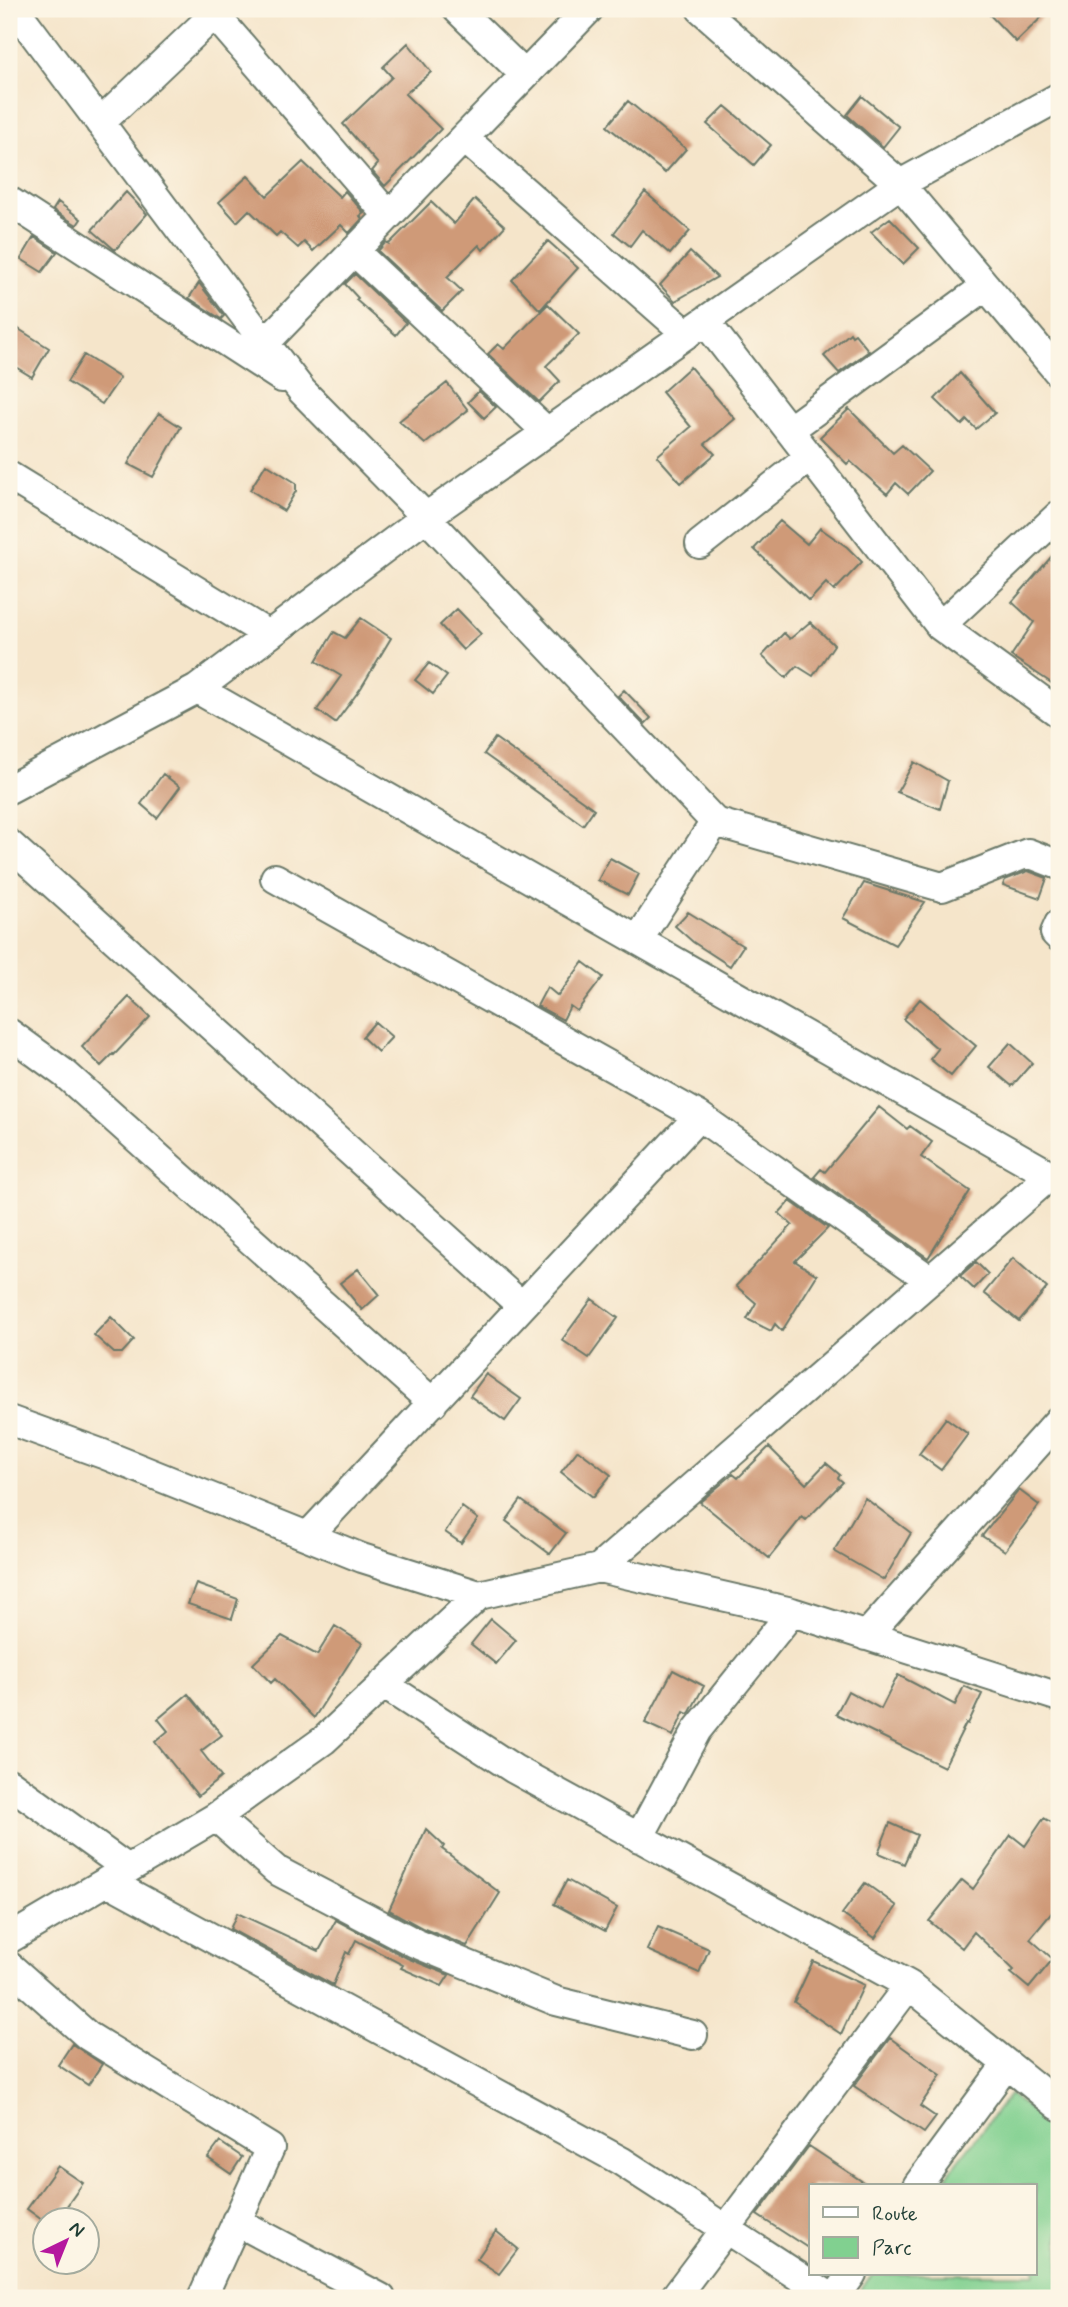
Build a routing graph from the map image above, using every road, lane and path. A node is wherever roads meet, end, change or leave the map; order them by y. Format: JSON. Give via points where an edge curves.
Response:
{"nodes":[{"id":1,"x":15,"y":9,"type":"edge"},
{"id":2,"x":457,"y":9,"type":"edge"},
{"id":3,"x":589,"y":9,"type":"edge"},
{"id":4,"x":701,"y":9,"type":"edge"},
{"id":5,"x":217,"y":12,"type":"edge"},
{"id":6,"x":525,"y":75,"type":"junction"},
{"id":7,"x":1059,"y":97,"type":"edge"},
{"id":8,"x":100,"y":123,"type":"junction"},
{"id":9,"x":464,"y":138,"type":"junction"},
{"id":10,"x":900,"y":184,"type":"junction"},
{"id":11,"x":9,"y":201,"type":"edge"},
{"id":12,"x":388,"y":215,"type":"junction"},
{"id":13,"x":354,"y":251,"type":"junction"},
{"id":14,"x":986,"y":286,"type":"junction"},
{"id":15,"x":696,"y":328,"type":"junction"},
{"id":16,"x":265,"y":343,"type":"junction"},
{"id":17,"x":1059,"y":373,"type":"edge"},
{"id":18,"x":302,"y":391,"type":"junction"},
{"id":19,"x":789,"y":430,"type":"junction"},
{"id":20,"x":547,"y":432,"type":"junction"},
{"id":21,"x":810,"y":457,"type":"junction"},
{"id":22,"x":9,"y":476,"type":"edge"},
{"id":23,"x":1059,"y":515,"type":"edge"},
{"id":24,"x":426,"y":517,"type":"junction"},
{"id":25,"x":700,"y":544,"type":"dead end"},
{"id":26,"x":940,"y":626,"type":"junction"},
{"id":27,"x":269,"y":635,"type":"junction"},
{"id":28,"x":197,"y":689,"type":"junction"},
{"id":29,"x":1059,"y":713,"type":"edge"},
{"id":30,"x":9,"y":789,"type":"edge"},
{"id":31,"x":715,"y":822,"type":"junction"},
{"id":32,"x":9,"y":844,"type":"edge"},
{"id":33,"x":1059,"y":865,"type":"edge"},
{"id":34,"x":275,"y":878,"type":"dead end"},
{"id":35,"x":1059,"y":924,"type":"edge"},
{"id":36,"x":1059,"y":937,"type":"edge"},
{"id":37,"x":638,"y":940,"type":"junction"},
{"id":38,"x":9,"y":1033,"type":"edge"},
{"id":39,"x":699,"y":1116,"type":"junction"},
{"id":40,"x":1055,"y":1177,"type":"edge"},
{"id":41,"x":930,"y":1280,"type":"junction"},
{"id":42,"x":522,"y":1306,"type":"junction"},
{"id":43,"x":432,"y":1402,"type":"junction"},
{"id":44,"x":9,"y":1420,"type":"edge"},
{"id":45,"x":1059,"y":1420,"type":"edge"},
{"id":46,"x":308,"y":1536,"type":"junction"},
{"id":47,"x":599,"y":1568,"type":"junction"},
{"id":48,"x":479,"y":1595,"type":"junction"},
{"id":49,"x":792,"y":1612,"type":"junction"},
{"id":50,"x":866,"y":1636,"type":"junction"},
{"id":51,"x":383,"y":1684,"type":"junction"},
{"id":52,"x":1059,"y":1698,"type":"edge"},
{"id":53,"x":9,"y":1783,"type":"edge"},
{"id":54,"x":216,"y":1817,"type":"junction"},
{"id":55,"x":639,"y":1838,"type":"junction"},
{"id":56,"x":117,"y":1875,"type":"junction"},
{"id":57,"x":9,"y":1939,"type":"edge"},
{"id":58,"x":9,"y":1966,"type":"edge"},
{"id":59,"x":909,"y":1985,"type":"junction"},
{"id":60,"x":693,"y":2035,"type":"dead end"},
{"id":61,"x":1006,"y":2063,"type":"junction"},
{"id":62,"x":1059,"y":2106,"type":"edge"},
{"id":63,"x":918,"y":2184,"type":"edge"},
{"id":64,"x":236,"y":2221,"type":"junction"},
{"id":65,"x":725,"y":2230,"type":"junction"},
{"id":66,"x":850,"y":2276,"type":"edge"},
{"id":67,"x":202,"y":2298,"type":"edge"},
{"id":68,"x":381,"y":2298,"type":"edge"},
{"id":69,"x":674,"y":2298,"type":"edge"},
{"id":70,"x":833,"y":2298,"type":"edge"}],
"edges":[{"from":1,"to":8,"type":"street"},
{"from":2,"to":6,"type":"street"},
{"from":3,"to":6,"type":"street"},
{"from":4,"to":10,"type":"street"},
{"from":5,"to":8,"type":"street"},
{"from":5,"to":12,"type":"street"},
{"from":6,"to":9,"type":"street"},
{"from":7,"to":10,"type":"street"},
{"from":8,"to":16,"type":"street"},
{"from":9,"to":12,"type":"street"},
{"from":9,"to":15,"type":"street"},
{"from":10,"to":14,"type":"street"},
{"from":10,"to":15,"type":"street"},
{"from":11,"to":18,"type":"street"},
{"from":12,"to":13,"type":"street"},
{"from":13,"to":16,"type":"street"},
{"from":13,"to":20,"type":"street"},
{"from":14,"to":17,"type":"street"},
{"from":14,"to":19,"type":"street"},
{"from":15,"to":19,"type":"street"},
{"from":15,"to":20,"type":"street"},
{"from":16,"to":18,"type":"street"},
{"from":18,"to":24,"type":"street"},
{"from":19,"to":21,"type":"street"},
{"from":20,"to":24,"type":"street"},
{"from":21,"to":25,"type":"street"},
{"from":21,"to":26,"type":"street"},
{"from":22,"to":27,"type":"street"},
{"from":23,"to":26,"type":"street"},
{"from":24,"to":27,"type":"street"},
{"from":24,"to":31,"type":"street"},
{"from":26,"to":29,"type":"street"},
{"from":27,"to":28,"type":"street"},
{"from":28,"to":30,"type":"street"},
{"from":28,"to":37,"type":"street"},
{"from":31,"to":33,"type":"street","via":[[942,887],[1028,853]]},
{"from":31,"to":37,"type":"street"},
{"from":32,"to":42,"type":"street"},
{"from":34,"to":39,"type":"street"},
{"from":35,"to":36,"type":"street","via":[[1055,933]]},
{"from":37,"to":40,"type":"street"},
{"from":38,"to":43,"type":"street","via":[[65,1074]]},
{"from":39,"to":41,"type":"street"},
{"from":39,"to":42,"type":"street"},
{"from":40,"to":41,"type":"street"},
{"from":41,"to":47,"type":"street"},
{"from":42,"to":43,"type":"street"},
{"from":43,"to":46,"type":"street"},
{"from":44,"to":46,"type":"street"},
{"from":45,"to":50,"type":"street"},
{"from":46,"to":48,"type":"street"},
{"from":47,"to":48,"type":"street"},
{"from":47,"to":49,"type":"street"},
{"from":48,"to":51,"type":"street"},
{"from":49,"to":50,"type":"street"},
{"from":49,"to":55,"type":"street","via":[[697,1730]]},
{"from":50,"to":52,"type":"street"},
{"from":51,"to":54,"type":"street","via":[[324,1740]]},
{"from":51,"to":55,"type":"street","via":[[513,1769]]},
{"from":53,"to":56,"type":"street"},
{"from":54,"to":56,"type":"street"},
{"from":54,"to":60,"type":"street","via":[[276,1870],[415,1943],[556,2001]]},
{"from":55,"to":59,"type":"street"},
{"from":56,"to":57,"type":"street"},
{"from":56,"to":65,"type":"street","via":[[621,2161]]},
{"from":58,"to":64,"type":"street","via":[[88,2036],[270,2148]]},
{"from":59,"to":61,"type":"street"},
{"from":59,"to":65,"type":"street"},
{"from":61,"to":62,"type":"street"},
{"from":61,"to":63,"type":"street"},
{"from":64,"to":67,"type":"street"},
{"from":64,"to":68,"type":"street"},
{"from":65,"to":69,"type":"street"},
{"from":65,"to":70,"type":"street"},
{"from":66,"to":70,"type":"street"}]}
